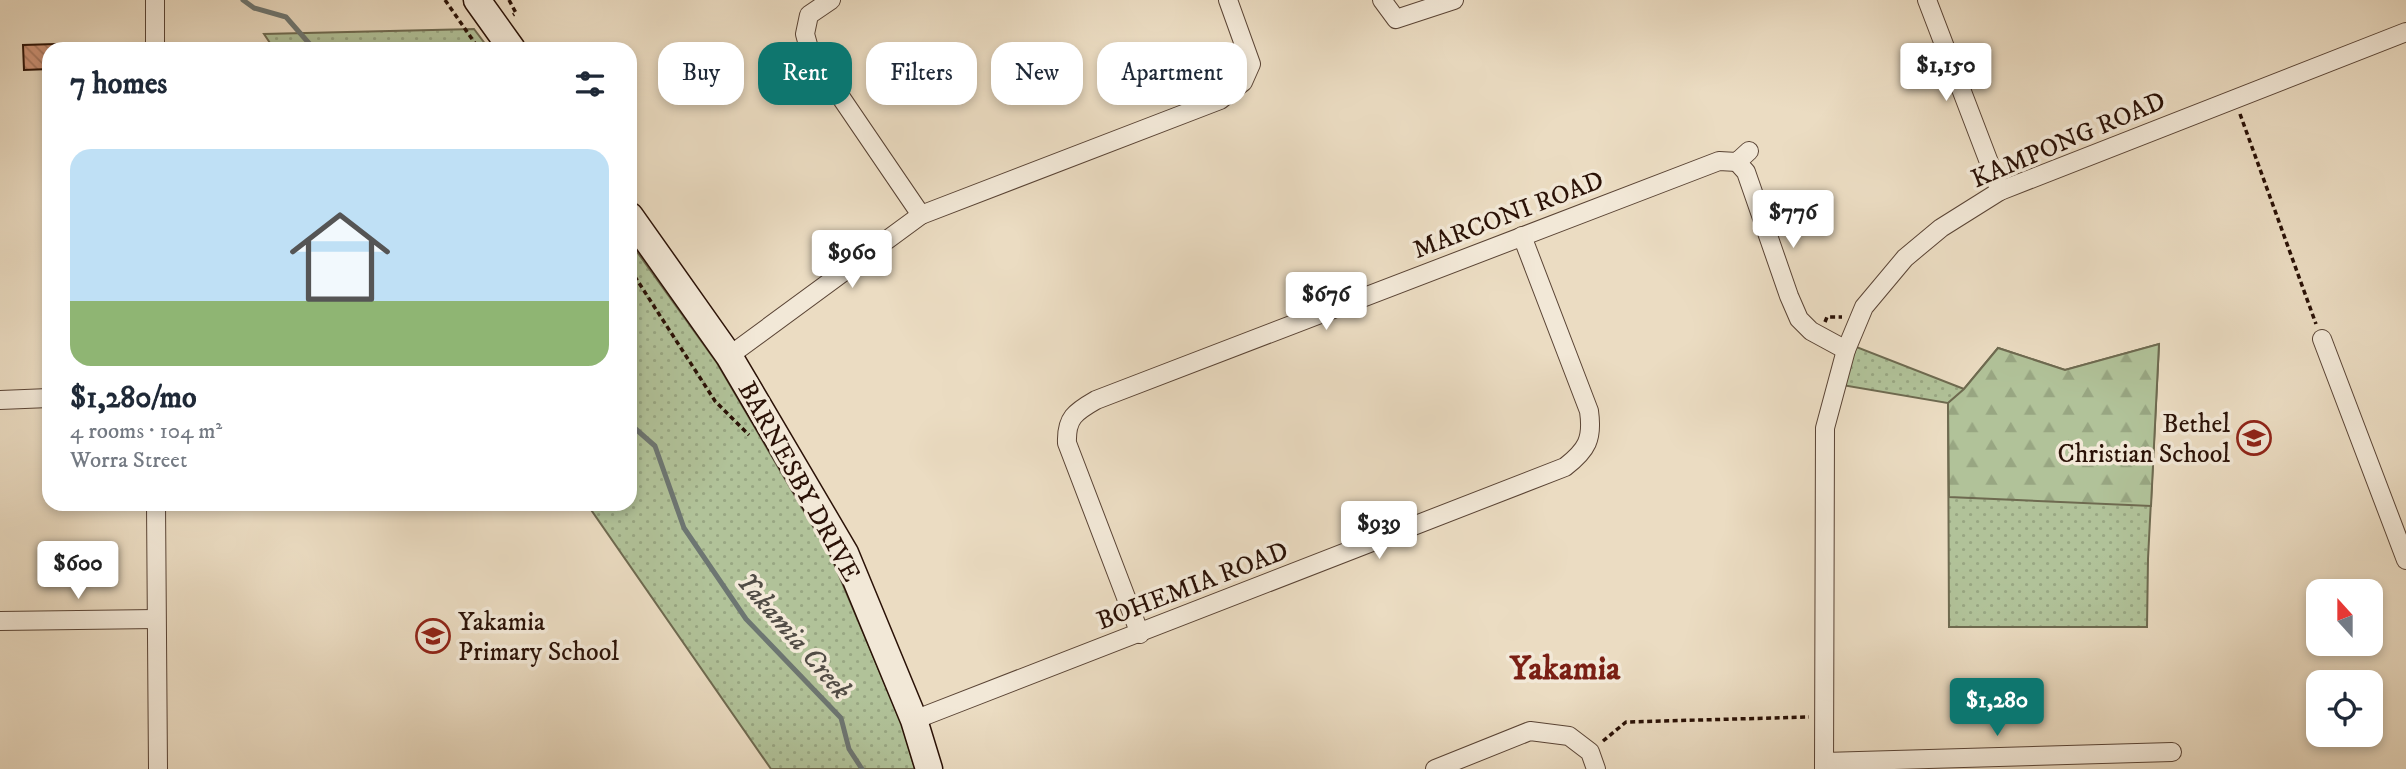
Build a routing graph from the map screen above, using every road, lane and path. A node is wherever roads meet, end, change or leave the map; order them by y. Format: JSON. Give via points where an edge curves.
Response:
{"nodes":[{"id":1,"x":155,"y":0,"type":"edge"},
{"id":2,"x":445,"y":0,"type":"edge"},
{"id":3,"x":477,"y":0,"type":"edge"},
{"id":4,"x":831,"y":0,"type":"edge"},
{"id":5,"x":1228,"y":0,"type":"edge"},
{"id":6,"x":1382,"y":0,"type":"edge"},
{"id":7,"x":1454,"y":0,"type":"edge"},
{"id":8,"x":1927,"y":0,"type":"edge"},
{"id":9,"x":2406,"y":32,"type":"edge"},
{"id":10,"x":155,"y":42,"type":"edge"},
{"id":11,"x":474,"y":42,"type":"edge"},
{"id":12,"x":507,"y":42,"type":"edge"},
{"id":13,"x":2228,"y":117,"type":"dead end"},
{"id":14,"x":2000,"y":191,"type":"junction"},
{"id":15,"x":921,"y":215,"type":"junction"},
{"id":16,"x":637,"y":226,"type":"edge"},
{"id":17,"x":1522,"y":236,"type":"junction"},
{"id":18,"x":637,"y":280,"type":"edge"},
{"id":19,"x":1851,"y":311,"type":"dead end"},
{"id":20,"x":1819,"y":336,"type":"junction"},
{"id":21,"x":2322,"y":339,"type":"joint"},
{"id":22,"x":1846,"y":350,"type":"junction"},
{"id":23,"x":729,"y":356,"type":"junction"},
{"id":24,"x":42,"y":398,"type":"edge"},
{"id":25,"x":0,"y":400,"type":"edge"},
{"id":26,"x":755,"y":440,"type":"dead end"},
{"id":27,"x":156,"y":511,"type":"edge"},
{"id":28,"x":2406,"y":560,"type":"edge"},
{"id":29,"x":156,"y":619,"type":"junction"},
{"id":30,"x":0,"y":621,"type":"edge"},
{"id":31,"x":1140,"y":634,"type":"junction"},
{"id":32,"x":1819,"y":717,"type":"dead end"},
{"id":33,"x":914,"y":719,"type":"junction"},
{"id":34,"x":2172,"y":752,"type":"dead end"},
{"id":35,"x":1593,"y":761,"type":"edge"},
{"id":36,"x":1824,"y":765,"type":"edge"},
{"id":37,"x":158,"y":769,"type":"edge"},
{"id":38,"x":929,"y":769,"type":"edge"},
{"id":39,"x":1435,"y":769,"type":"edge"}],
"edges":[{"from":1,"to":10,"type":"street"},
{"from":2,"to":11,"type":"path"},
{"from":3,"to":12,"type":"street"},
{"from":4,"to":15,"type":"street","via":[[809,15],[805,34],[810,52]]},
{"from":5,"to":15,"type":"street","via":[[1251,64],[1243,82],[1220,100]]},
{"from":6,"to":7,"type":"street","via":[[1396,19]]},
{"from":8,"to":14,"type":"street"},
{"from":9,"to":14,"type":"street","name":"KAMPONG ROAD"},
{"from":13,"to":21,"type":"path","via":[[2240,112]]},
{"from":14,"to":22,"type":"street","name":"KAMPONG ROAD","via":[[1941,228],[1905,258],[1864,307]]},
{"from":15,"to":23,"type":"street"},
{"from":16,"to":23,"type":"street","name":"BARNESBY DRIVE"},
{"from":17,"to":20,"type":"street","name":"MARCONI ROAD","via":[[1719,161],[1743,157],[1788,296],[1799,319]]},
{"from":17,"to":31,"type":"street","name":"BOHEMIA ROAD","via":[[1590,411],[1592,433],[1580,455],[1565,467]]},
{"from":17,"to":31,"type":"street","name":"MARCONI ROAD","via":[[1077,411],[1066,427],[1067,443]]},
{"from":18,"to":26,"type":"path","via":[[715,401]]},
{"from":19,"to":20,"type":"path","via":[[1841,318],[1827,317]]},
{"from":20,"to":22,"type":"street"},
{"from":21,"to":28,"type":"street"},
{"from":22,"to":36,"type":"street","name":"KAMPONG ROAD","via":[[1825,428]]},
{"from":23,"to":33,"type":"street","name":"BARNESBY DRIVE","via":[[845,553]]},
{"from":24,"to":25,"type":"street"},
{"from":27,"to":29,"type":"street"},
{"from":29,"to":30,"type":"street"},
{"from":29,"to":37,"type":"street"},
{"from":31,"to":33,"type":"street","name":"BOHEMIA ROAD"},
{"from":32,"to":35,"type":"path","via":[[1626,722]]},
{"from":33,"to":38,"type":"street","name":"BARNESBY DRIVE"},
{"from":34,"to":36,"type":"street"},
{"from":35,"to":39,"type":"street","via":[[1569,736],[1530,731]]}]}
